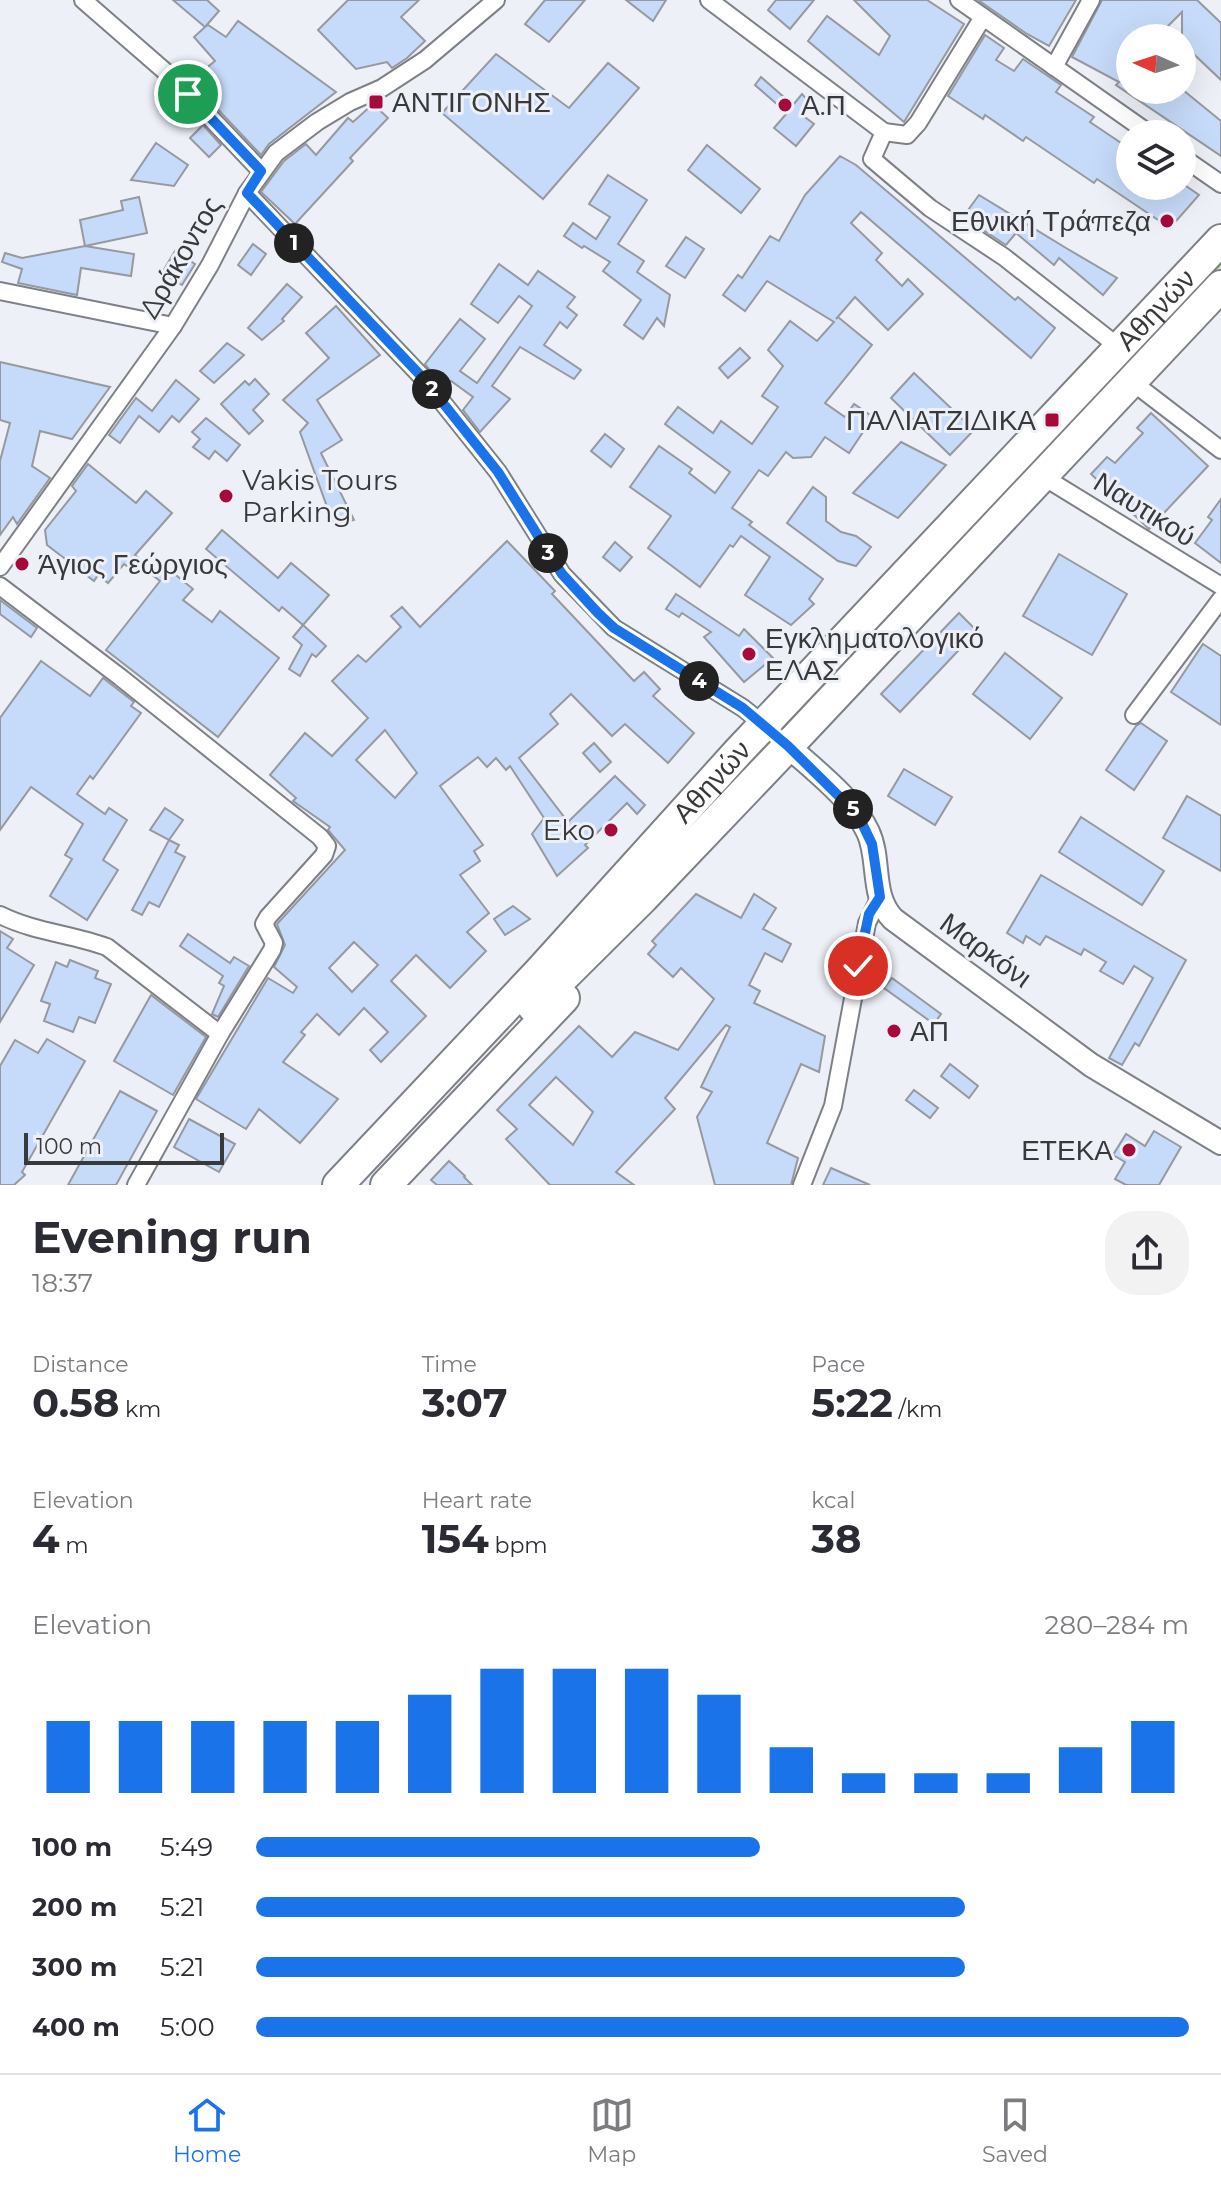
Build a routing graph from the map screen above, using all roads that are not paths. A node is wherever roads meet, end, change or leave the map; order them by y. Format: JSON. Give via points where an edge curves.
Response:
{"nodes":[{"id":1,"x":83,"y":0,"type":"edge"},
{"id":2,"x":496,"y":0,"type":"edge"},
{"id":3,"x":709,"y":0,"type":"edge"},
{"id":4,"x":959,"y":0,"type":"edge"},
{"id":5,"x":1091,"y":0,"type":"edge"},
{"id":6,"x":983,"y":17,"type":"junction"},
{"id":7,"x":1054,"y":67,"type":"junction"},
{"id":8,"x":175,"y":80,"type":"dead end"},
{"id":9,"x":188,"y":94,"type":"dead end"},
{"id":10,"x":1130,"y":120,"type":"edge"},
{"id":11,"x":884,"y":132,"type":"junction"},
{"id":12,"x":1196,"y":167,"type":"edge"},
{"id":13,"x":261,"y":171,"type":"junction"},
{"id":14,"x":1221,"y":184,"type":"edge"},
{"id":15,"x":247,"y":193,"type":"junction"},
{"id":16,"x":1221,"y":240,"type":"edge"},
{"id":17,"x":1221,"y":286,"type":"edge"},
{"id":18,"x":0,"y":291,"type":"edge"},
{"id":19,"x":173,"y":326,"type":"junction"},
{"id":20,"x":1120,"y":348,"type":"junction"},
{"id":21,"x":1131,"y":381,"type":"junction"},
{"id":22,"x":1221,"y":450,"type":"edge"},
{"id":23,"x":1042,"y":476,"type":"junction"},
{"id":24,"x":0,"y":567,"type":"edge"},
{"id":25,"x":0,"y":586,"type":"edge"},
{"id":26,"x":1221,"y":586,"type":"edge"},
{"id":27,"x":1221,"y":599,"type":"edge"},
{"id":28,"x":1134,"y":715,"type":"dead end"},
{"id":29,"x":765,"y":725,"type":"junction"},
{"id":30,"x":788,"y":746,"type":"junction"},
{"id":31,"x":631,"y":889,"type":"junction"},
{"id":32,"x":880,"y":897,"type":"junction"},
{"id":33,"x":0,"y":915,"type":"edge"},
{"id":34,"x":220,"y":1034,"type":"junction"},
{"id":35,"x":1221,"y":1143,"type":"edge"},
{"id":36,"x":136,"y":1185,"type":"edge"},
{"id":37,"x":314,"y":1185,"type":"edge"},
{"id":38,"x":338,"y":1185,"type":"edge"},
{"id":39,"x":364,"y":1185,"type":"edge"},
{"id":40,"x":386,"y":1185,"type":"edge"},
{"id":41,"x":802,"y":1185,"type":"edge"}],
"edges":[{"from":1,"to":8,"type":"street"},
{"from":2,"to":13,"type":"street","name":"Δράκοντος","via":[[425,60],[317,122]]},
{"from":3,"to":11,"type":"street"},
{"from":4,"to":6,"type":"street"},
{"from":5,"to":7,"type":"street"},
{"from":6,"to":7,"type":"street"},
{"from":6,"to":11,"type":"street","via":[[918,123],[907,135]]},
{"from":7,"to":10,"type":"street"},
{"from":9,"to":13,"type":"street"},
{"from":11,"to":20,"type":"street","via":[[872,159]]},
{"from":12,"to":14,"type":"street"},
{"from":13,"to":15,"type":"street","name":"Δράκοντος"},
{"from":15,"to":19,"type":"street","name":"Δράκοντος"},
{"from":15,"to":29,"type":"street","via":[[423,378],[498,472],[562,574],[598,613]]},
{"from":16,"to":20,"type":"highway","name":"Αθηνών"},
{"from":17,"to":21,"type":"highway","name":"Αθηνών"},
{"from":18,"to":19,"type":"street"},
{"from":19,"to":24,"type":"street","name":"Δράκοντος"},
{"from":20,"to":29,"type":"highway","name":"Αθηνών"},
{"from":21,"to":22,"type":"street"},
{"from":21,"to":23,"type":"highway","name":"Αθηνών"},
{"from":23,"to":26,"type":"street","name":"Ναυτικού"},
{"from":23,"to":30,"type":"highway","name":"Αθηνών"},
{"from":25,"to":34,"type":"street","via":[[327,846],[264,924],[272,950]]},
{"from":27,"to":28,"type":"street"},
{"from":29,"to":30,"type":"street"},
{"from":29,"to":31,"type":"highway","name":"Αθηνών"},
{"from":30,"to":31,"type":"highway","name":"Αθηνών"},
{"from":30,"to":32,"type":"street","via":[[863,822]]},
{"from":31,"to":37,"type":"highway","via":[[528,961]]},
{"from":31,"to":38,"type":"highway","name":"Αθηνών","via":[[539,972]]},
{"from":31,"to":39,"type":"highway","name":"Αθηνών","via":[[553,986]]},
{"from":31,"to":40,"type":"highway","via":[[614,940]]},
{"from":32,"to":35,"type":"street","name":"Μαρκόνι","via":[[893,919],[1091,1065]]},
{"from":32,"to":41,"type":"street","via":[[864,934],[833,1106]]},
{"from":33,"to":34,"type":"street","via":[[107,947]]},
{"from":34,"to":36,"type":"street"}]}
